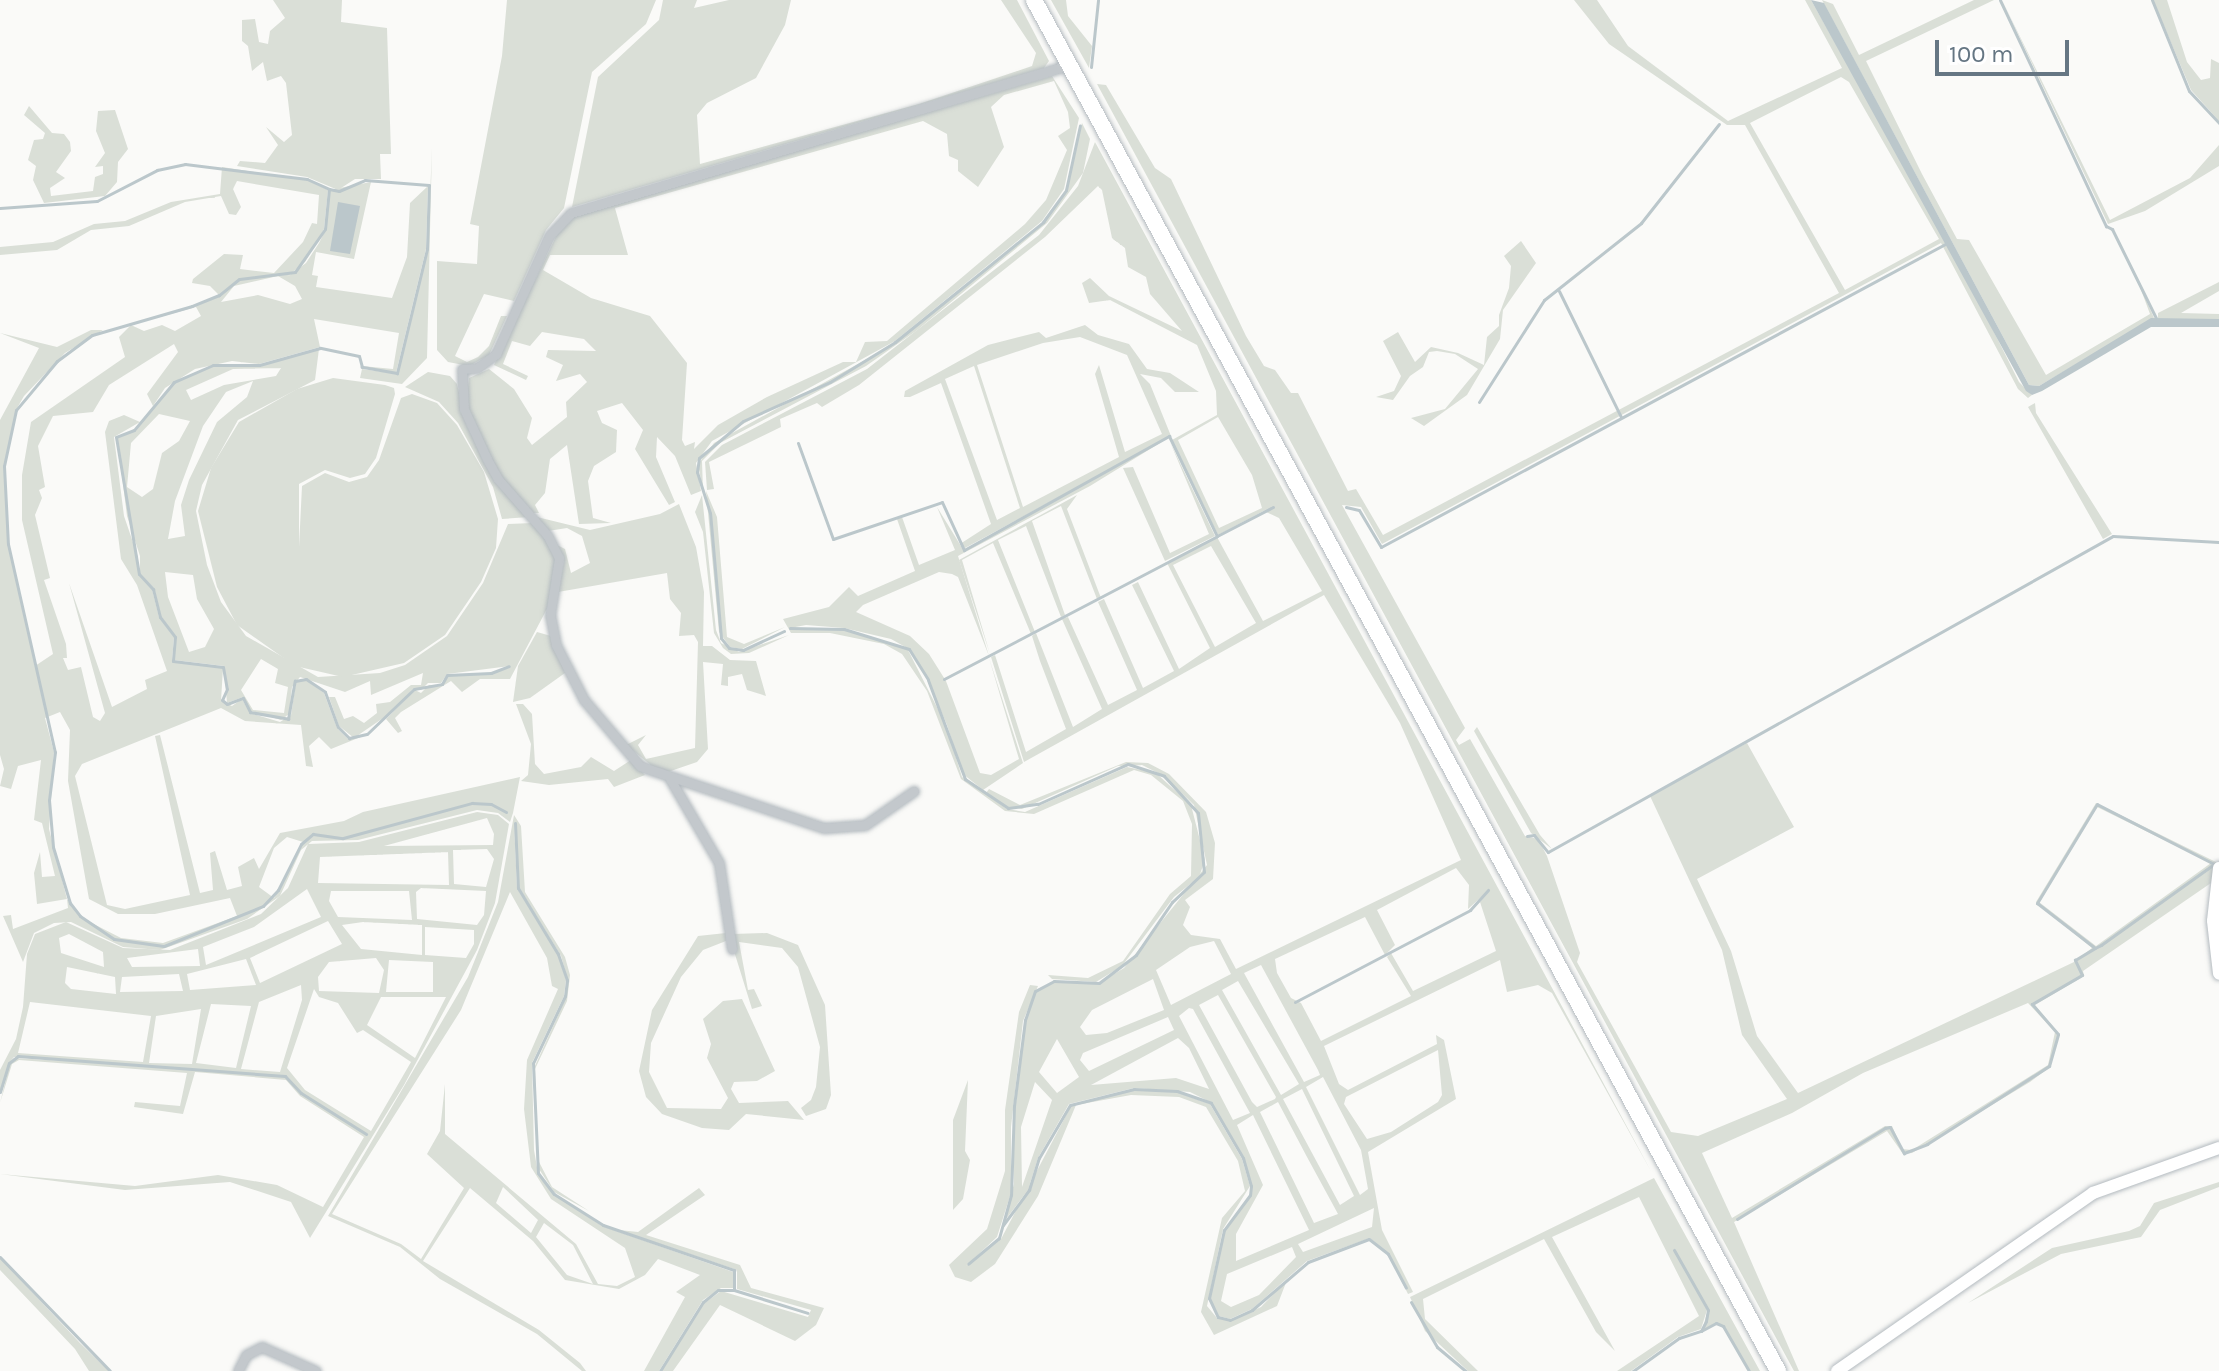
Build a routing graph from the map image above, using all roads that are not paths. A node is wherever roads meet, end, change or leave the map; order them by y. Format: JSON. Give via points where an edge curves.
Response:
{"nodes":[{"id":1,"x":1034,"y":0,"type":"edge"},
{"id":2,"x":1069,"y":65,"type":"junction"},
{"id":3,"x":670,"y":779,"type":"junction"},
{"id":4,"x":914,"y":791,"type":"dead end"},
{"id":5,"x":2219,"y":868,"type":"edge"},
{"id":6,"x":732,"y":949,"type":"dead end"},
{"id":7,"x":2218,"y":957,"type":"edge"},
{"id":8,"x":2219,"y":974,"type":"edge"},
{"id":9,"x":2219,"y":1148,"type":"edge"},
{"id":10,"x":238,"y":1371,"type":"edge"},
{"id":11,"x":316,"y":1371,"type":"edge"},
{"id":12,"x":1778,"y":1371,"type":"edge"},
{"id":13,"x":1837,"y":1371,"type":"edge"}],
"edges":[{"from":1,"to":2,"type":"highway"},
{"from":2,"to":3,"type":"street","via":[[571,213],[549,236],[496,354],[477,368],[462,369],[464,409],[487,459],[548,536],[559,558],[552,630],[576,687],[640,766]]},
{"from":2,"to":12,"type":"highway"},
{"from":3,"to":4,"type":"street","via":[[785,818],[835,828],[876,821]]},
{"from":3,"to":6,"type":"street","via":[[719,863]]},
{"from":5,"to":7,"type":"street","via":[[2213,921]]},
{"from":7,"to":8,"type":"street"},
{"from":9,"to":13,"type":"street","via":[[2093,1193]]},
{"from":10,"to":11,"type":"street","via":[[246,1355],[268,1347]]}]}
